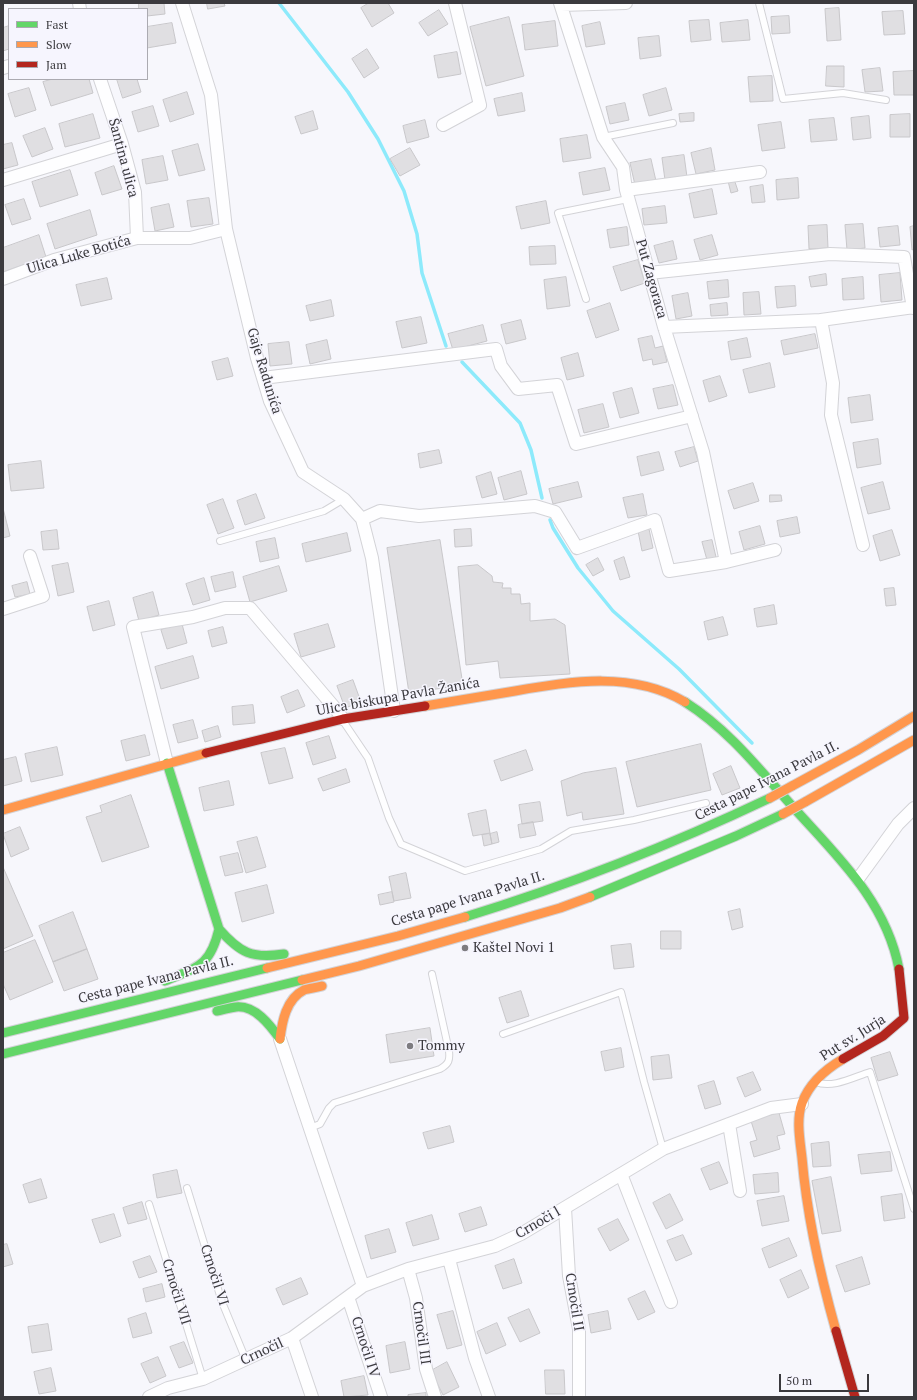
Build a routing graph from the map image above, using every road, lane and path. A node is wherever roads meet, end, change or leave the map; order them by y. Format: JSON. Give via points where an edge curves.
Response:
{"nodes":[{"id":1,"x":182,"y":3,"type":"edge"},
{"id":2,"x":455,"y":3,"type":"edge"},
{"id":3,"x":626,"y":3,"type":"edge"},
{"id":4,"x":759,"y":3,"type":"edge"},
{"id":5,"x":561,"y":4,"type":"edge"},
{"id":6,"x":100,"y":80,"type":"edge"},
{"id":7,"x":886,"y":100,"type":"dead end"},
{"id":8,"x":673,"y":123,"type":"dead end"},
{"id":9,"x":443,"y":124,"type":"dead end"},
{"id":10,"x":604,"y":137,"type":"junction"},
{"id":11,"x":122,"y":144,"type":"junction"},
{"id":12,"x":760,"y":172,"type":"dead end"},
{"id":13,"x":3,"y":180,"type":"edge"},
{"id":14,"x":627,"y":195,"type":"junction"},
{"id":15,"x":226,"y":230,"type":"junction"},
{"id":16,"x":137,"y":238,"type":"junction"},
{"id":17,"x":649,"y":273,"type":"junction"},
{"id":18,"x":3,"y":279,"type":"edge"},
{"id":19,"x":586,"y":299,"type":"dead end"},
{"id":20,"x":914,"y":307,"type":"edge"},
{"id":21,"x":821,"y":320,"type":"junction"},
{"id":22,"x":664,"y":327,"type":"junction"},
{"id":23,"x":263,"y":378,"type":"junction"},
{"id":24,"x":692,"y":416,"type":"junction"},
{"id":25,"x":344,"y":499,"type":"junction"},
{"id":26,"x":362,"y":519,"type":"junction"},
{"id":27,"x":220,"y":541,"type":"dead end"},
{"id":28,"x":863,"y":545,"type":"dead end"},
{"id":29,"x":775,"y":550,"type":"dead end"},
{"id":30,"x":30,"y":556,"type":"dead end"},
{"id":31,"x":726,"y":562,"type":"junction"},
{"id":32,"x":3,"y":609,"type":"edge"},
{"id":33,"x":394,"y":711,"type":"junction"},
{"id":34,"x":914,"y":716,"type":"edge"},
{"id":35,"x":343,"y":719,"type":"junction"},
{"id":36,"x":914,"y":740,"type":"edge"},
{"id":37,"x":167,"y":763,"type":"junction"},
{"id":38,"x":771,"y":783,"type":"joint"},
{"id":39,"x":706,"y":803,"type":"dead end"},
{"id":40,"x":914,"y":808,"type":"edge"},
{"id":41,"x":3,"y":810,"type":"edge"},
{"id":42,"x":858,"y":878,"type":"junction"},
{"id":43,"x":219,"y":929,"type":"junction"},
{"id":44,"x":335,"y":952,"type":"junction"},
{"id":45,"x":359,"y":966,"type":"junction"},
{"id":46,"x":432,"y":974,"type":"dead end"},
{"id":47,"x":344,"y":980,"type":"dead end"},
{"id":48,"x":330,"y":984,"type":"dead end"},
{"id":49,"x":150,"y":995,"type":"junction"},
{"id":50,"x":179,"y":1009,"type":"junction"},
{"id":51,"x":909,"y":1020,"type":"edge"},
{"id":52,"x":3,"y":1033,"type":"edge"},
{"id":53,"x":503,"y":1034,"type":"dead end"},
{"id":54,"x":280,"y":1039,"type":"junction"},
{"id":55,"x":3,"y":1054,"type":"edge"},
{"id":56,"x":815,"y":1082,"type":"junction"},
{"id":57,"x":802,"y":1104,"type":"junction"},
{"id":58,"x":729,"y":1124,"type":"junction"},
{"id":59,"x":310,"y":1128,"type":"junction"},
{"id":60,"x":662,"y":1149,"type":"junction"},
{"id":61,"x":621,"y":1174,"type":"junction"},
{"id":62,"x":187,"y":1188,"type":"dead end"},
{"id":63,"x":740,"y":1191,"type":"dead end"},
{"id":64,"x":150,"y":1204,"type":"dead end"},
{"id":65,"x":565,"y":1208,"type":"junction"},
{"id":66,"x":914,"y":1209,"type":"edge"},
{"id":67,"x":449,"y":1259,"type":"junction"},
{"id":68,"x":408,"y":1269,"type":"junction"},
{"id":69,"x":363,"y":1286,"type":"junction"},
{"id":70,"x":348,"y":1297,"type":"junction"},
{"id":71,"x":671,"y":1302,"type":"dead end"},
{"id":72,"x":292,"y":1338,"type":"junction"},
{"id":73,"x":246,"y":1360,"type":"junction"},
{"id":74,"x":203,"y":1379,"type":"junction"},
{"id":75,"x":178,"y":1391,"type":"edge"},
{"id":76,"x":149,"y":1397,"type":"edge"},
{"id":77,"x":312,"y":1397,"type":"edge"},
{"id":78,"x":381,"y":1397,"type":"edge"},
{"id":79,"x":436,"y":1397,"type":"edge"},
{"id":80,"x":489,"y":1397,"type":"edge"},
{"id":81,"x":579,"y":1397,"type":"edge"},
{"id":82,"x":855,"y":1397,"type":"edge"}],
"edges":[{"from":1,"to":15,"type":"street","name":"Gaje Radunića","via":[[211,95]]},
{"from":2,"to":9,"type":"street","via":[[480,105]]},
{"from":3,"to":5,"type":"street"},
{"from":4,"to":7,"type":"lane","via":[[784,99],[843,93]]},
{"from":5,"to":10,"type":"street","name":"Put Zagoraca"},
{"from":6,"to":11,"type":"street","name":"Šantina ulica"},
{"from":8,"to":10,"type":"lane"},
{"from":10,"to":14,"type":"street","name":"Put Zagoraca","via":[[623,167]]},
{"from":11,"to":13,"type":"street"},
{"from":11,"to":16,"type":"street","name":"Šantina ulica","via":[[135,192]]},
{"from":12,"to":14,"type":"street"},
{"from":14,"to":17,"type":"street","name":"Put Zagoraca"},
{"from":14,"to":19,"type":"lane","via":[[558,213]]},
{"from":15,"to":16,"type":"street","name":"Ulica Luke Botića","via":[[190,238]]},
{"from":15,"to":23,"type":"street","name":"Gaje Radunića"},
{"from":16,"to":18,"type":"street","name":"Ulica Luke Botića","via":[[54,260]]},
{"from":17,"to":20,"type":"street","via":[[830,254],[904,257]]},
{"from":17,"to":22,"type":"street","name":"Put Zagoraca"},
{"from":20,"to":21,"type":"street"},
{"from":21,"to":22,"type":"street"},
{"from":21,"to":28,"type":"street","via":[[833,383],[831,415]]},
{"from":22,"to":24,"type":"street","name":"Put Zagoraca"},
{"from":23,"to":24,"type":"street","via":[[496,349],[501,366],[518,389],[557,385],[576,444]]},
{"from":23,"to":25,"type":"street","name":"Gaje Radunića","via":[[270,401],[304,472]]},
{"from":24,"to":31,"type":"street","name":"Put Zagoraca","via":[[703,452]]},
{"from":25,"to":26,"type":"street","name":"Gaje Radunića"},
{"from":25,"to":27,"type":"lane","via":[[324,511]]},
{"from":26,"to":31,"type":"street","via":[[380,511],[419,516],[535,506],[556,512],[577,548],[655,520],[668,571]]},
{"from":26,"to":33,"type":"street","name":"Gaje Radunića","via":[[372,558]]},
{"from":29,"to":31,"type":"street"},
{"from":30,"to":32,"type":"street","via":[[43,596]]},
{"from":33,"to":35,"type":"main road","name":"Ulica biskupa Pavla Žanića"},
{"from":33,"to":38,"type":"main road","name":"Ulica biskupa Pavla Žanića","via":[[562,683],[630,683],[664,691],[706,715],[736,742]]},
{"from":34,"to":44,"type":"main road","name":"Cesta pape Ivana Pavla II.","bridge":true,"via":[[770,798],[667,845],[608,869],[484,912]]},
{"from":35,"to":37,"type":"main road","name":"Ulica biskupa Pavla Žanića"},
{"from":35,"to":37,"type":"street","via":[[250,608],[225,608],[193,617],[133,627]]},
{"from":35,"to":39,"type":"lane","via":[[368,758],[401,844],[465,871],[541,849],[571,831],[634,820]]},
{"from":36,"to":45,"type":"main road","bridge":true,"via":[[783,814],[645,874],[560,908]]},
{"from":37,"to":41,"type":"main road","name":"Ulica biskupa Pavla Žanića"},
{"from":37,"to":43,"type":"main road"},
{"from":38,"to":42,"type":"main road","name":"Put sv. Jurja"},
{"from":40,"to":42,"type":"street","via":[[898,824]]},
{"from":42,"to":51,"type":"main road","name":"Put sv. Jurja","via":[[881,914],[900,974]]},
{"from":43,"to":44,"type":"main road","via":[[230,942],[246,954],[256,956],[319,947]]},
{"from":43,"to":49,"type":"main road","via":[[215,945],[206,961],[197,969],[166,981]]},
{"from":44,"to":49,"type":"main road","name":"Cesta pape Ivana Pavla II."},
{"from":45,"to":47,"type":"main road"},
{"from":45,"to":50,"type":"main road"},
{"from":46,"to":59,"type":"lane","via":[[449,1050],[450,1060],[446,1066],[334,1103],[320,1124]]},
{"from":48,"to":54,"type":"main road","via":[[301,992],[287,1007],[282,1020]]},
{"from":49,"to":52,"type":"main road","name":"Cesta pape Ivana Pavla II."},
{"from":50,"to":54,"type":"main road","via":[[202,1014],[237,1007],[254,1013],[269,1024]]},
{"from":50,"to":55,"type":"main road"},
{"from":51,"to":56,"type":"main road","name":"Put sv. Jurja","via":[[826,1069]]},
{"from":53,"to":60,"type":"lane","via":[[621,992]]},
{"from":54,"to":59,"type":"street"},
{"from":56,"to":57,"type":"main road","name":"Put sv. Jurja"},
{"from":56,"to":66,"type":"lane","via":[[823,1085],[833,1084],[870,1072]]},
{"from":57,"to":58,"type":"street","name":"Crnoči l","via":[[771,1108]]},
{"from":57,"to":82,"type":"main road","name":"Put sv. Jurja","via":[[800,1119],[803,1182],[823,1284]]},
{"from":58,"to":60,"type":"street","name":"Crnoči l"},
{"from":58,"to":63,"type":"street"},
{"from":59,"to":69,"type":"street"},
{"from":60,"to":61,"type":"street","name":"Crnoči l"},
{"from":61,"to":65,"type":"street","name":"Crnoči l"},
{"from":61,"to":71,"type":"street"},
{"from":62,"to":73,"type":"lane","name":"Crnočil VI","via":[[222,1302]]},
{"from":64,"to":74,"type":"lane","name":"Crnočil VII"},
{"from":65,"to":67,"type":"street","name":"Crnoči l","via":[[495,1246]]},
{"from":65,"to":81,"type":"street","name":"Crnočil II","via":[[569,1276],[579,1329]]},
{"from":67,"to":68,"type":"street","name":"Crnoči l"},
{"from":67,"to":80,"type":"street","via":[[475,1358]]},
{"from":68,"to":69,"type":"street","name":"Crnoči l"},
{"from":68,"to":79,"type":"street","name":"Crnočil III","via":[[416,1298],[426,1369]]},
{"from":69,"to":70,"type":"street","name":"Crnočil"},
{"from":70,"to":72,"type":"street","name":"Crnočil"},
{"from":70,"to":78,"type":"street","name":"Crnočil IV"},
{"from":72,"to":73,"type":"street","name":"Crnočil"},
{"from":72,"to":77,"type":"street"},
{"from":73,"to":74,"type":"street","name":"Crnočil"},
{"from":74,"to":75,"type":"street","name":"Crnočil"},
{"from":75,"to":76,"type":"street","name":"Crnočil"}]}
